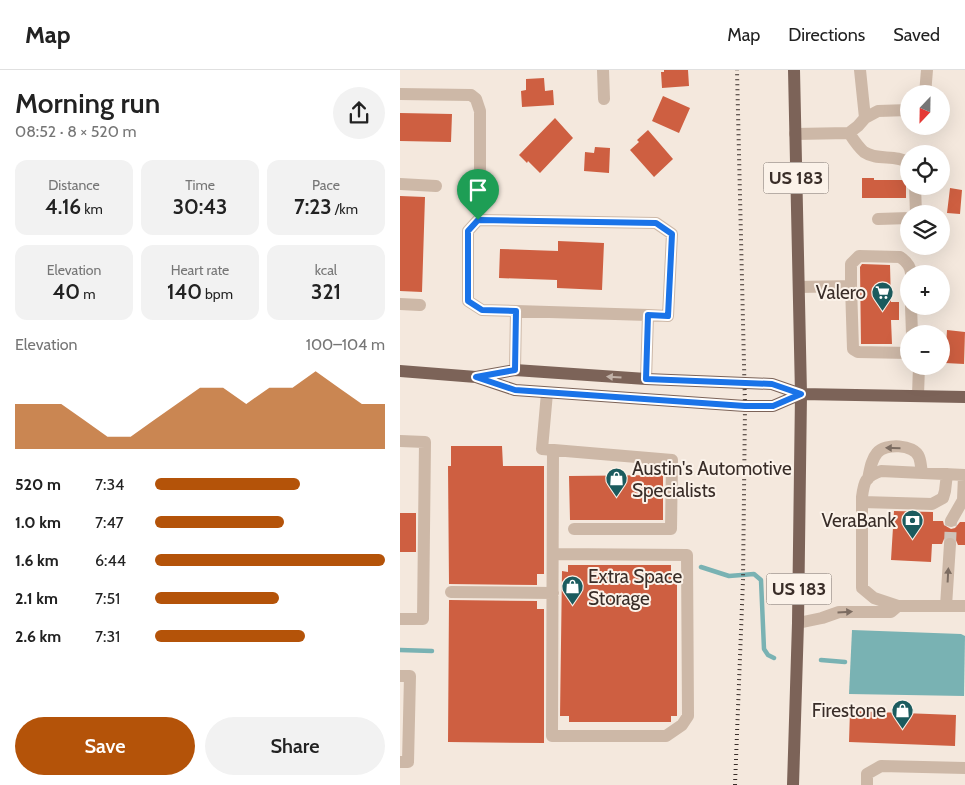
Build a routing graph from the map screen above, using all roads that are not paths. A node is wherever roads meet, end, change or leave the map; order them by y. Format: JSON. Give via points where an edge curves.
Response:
{"nodes":[{"id":1,"x":603,"y":70,"type":"edge"},
{"id":2,"x":794,"y":70,"type":"edge"},
{"id":3,"x":860,"y":70,"type":"edge"},
{"id":4,"x":927,"y":70,"type":"edge"},
{"id":5,"x":926,"y":85,"type":"edge"},
{"id":6,"x":400,"y":94,"type":"edge"},
{"id":7,"x":604,"y":99,"type":"dead end"},
{"id":8,"x":900,"y":110,"type":"edge"},
{"id":9,"x":865,"y":118,"type":"junction"},
{"id":10,"x":849,"y":133,"type":"junction"},
{"id":11,"x":795,"y":134,"type":"junction"},
{"id":12,"x":900,"y":160,"type":"edge"},
{"id":13,"x":480,"y":169,"type":"dead end"},
{"id":14,"x":400,"y":184,"type":"edge"},
{"id":15,"x":436,"y":186,"type":"dead end"},
{"id":16,"x":900,"y":218,"type":"edge"},
{"id":17,"x":878,"y":219,"type":"dead end"},
{"id":18,"x":908,"y":265,"type":"edge"},
{"id":19,"x":851,"y":286,"type":"junction"},
{"id":20,"x":798,"y":287,"type":"junction"},
{"id":21,"x":400,"y":304,"type":"edge"},
{"id":22,"x":420,"y":305,"type":"dead end"},
{"id":23,"x":516,"y":311,"type":"junction"},
{"id":24,"x":648,"y":315,"type":"junction"},
{"id":25,"x":900,"y":353,"type":"edge"},
{"id":26,"x":515,"y":370,"type":"junction"},
{"id":27,"x":400,"y":371,"type":"edge"},
{"id":28,"x":919,"y":375,"type":"edge"},
{"id":29,"x":476,"y":377,"type":"junction"},
{"id":30,"x":646,"y":379,"type":"junction"},
{"id":31,"x":547,"y":393,"type":"junction"},
{"id":32,"x":801,"y":394,"type":"junction"},
{"id":33,"x":918,"y":395,"type":"junction"},
{"id":34,"x":965,"y":397,"type":"edge"},
{"id":35,"x":400,"y":441,"type":"edge"},
{"id":36,"x":553,"y":450,"type":"junction"},
{"id":37,"x":922,"y":473,"type":"junction"},
{"id":38,"x":947,"y":474,"type":"junction"},
{"id":39,"x":965,"y":475,"type":"edge"},
{"id":40,"x":868,"y":479,"type":"junction"},
{"id":41,"x":862,"y":502,"type":"junction"},
{"id":42,"x":951,"y":521,"type":"tunnel mouth"},
{"id":43,"x":574,"y":529,"type":"dead end"},
{"id":44,"x":950,"y":544,"type":"tunnel mouth"},
{"id":45,"x":553,"y":554,"type":"junction"},
{"id":46,"x":451,"y":592,"type":"dead end"},
{"id":47,"x":553,"y":593,"type":"junction"},
{"id":48,"x":898,"y":606,"type":"junction"},
{"id":49,"x":946,"y":606,"type":"junction"},
{"id":50,"x":965,"y":606,"type":"edge"},
{"id":51,"x":400,"y":619,"type":"edge"},
{"id":52,"x":798,"y":623,"type":"junction"},
{"id":53,"x":400,"y":676,"type":"edge"},
{"id":54,"x":400,"y":762,"type":"edge"},
{"id":55,"x":965,"y":768,"type":"edge"},
{"id":56,"x":793,"y":785,"type":"edge"},
{"id":57,"x":867,"y":785,"type":"edge"}],
"edges":[{"from":1,"to":7,"type":"street"},
{"from":2,"to":11,"type":"main road","number":"US 183"},
{"from":3,"to":9,"type":"street"},
{"from":4,"to":5,"type":"street"},
{"from":6,"to":13,"type":"street","via":[[471,95],[476,99],[480,111]]},
{"from":8,"to":9,"type":"street","via":[[878,111]]},
{"from":9,"to":10,"type":"street"},
{"from":10,"to":11,"type":"street"},
{"from":10,"to":12,"type":"street","via":[[868,154]]},
{"from":11,"to":20,"type":"main road","number":"US 183"},
{"from":14,"to":15,"type":"street"},
{"from":16,"to":17,"type":"street"},
{"from":18,"to":19,"type":"street","via":[[900,257],[859,256],[851,264]]},
{"from":19,"to":20,"type":"street"},
{"from":19,"to":25,"type":"street","via":[[853,349],[858,352]]},
{"from":20,"to":32,"type":"main road","number":"US 183"},
{"from":21,"to":22,"type":"street"},
{"from":23,"to":24,"type":"street"},
{"from":23,"to":24,"type":"street","via":[[482,310],[468,301],[468,231],[478,220],[656,223],[672,234],[668,316]]},
{"from":23,"to":26,"type":"street"},
{"from":24,"to":30,"type":"street"},
{"from":26,"to":29,"type":"main road"},
{"from":30,"to":26,"type":"main road","one_way":true},
{"from":27,"to":29,"type":"main road"},
{"from":28,"to":33,"type":"street"},
{"from":29,"to":31,"type":"main road","via":[[515,390]]},
{"from":30,"to":32,"type":"main road","via":[[772,384]]},
{"from":31,"to":32,"type":"main road","via":[[745,406],[773,406]]},
{"from":31,"to":36,"type":"street","via":[[542,450]]},
{"from":32,"to":33,"type":"main road"},
{"from":32,"to":52,"type":"main road","number":"US 183"},
{"from":33,"to":34,"type":"main road"},
{"from":35,"to":51,"type":"street","via":[[425,442],[423,619]]},
{"from":36,"to":43,"type":"street","via":[[672,460],[671,529]]},
{"from":36,"to":45,"type":"street"},
{"from":37,"to":38,"type":"street"},
{"from":37,"to":40,"type":"street","via":[[881,471]]},
{"from":37,"to":40,"type":"street","one_way":true,"via":[[919,456],[914,451],[884,447],[874,458]]},
{"from":38,"to":39,"type":"street"},
{"from":38,"to":41,"type":"street","via":[[943,498],[932,504]]},
{"from":39,"to":42,"type":"street","via":[[964,500]]},
{"from":40,"to":41,"type":"street","via":[[864,483]]},
{"from":41,"to":48,"type":"street","via":[[862,588],[874,598]]},
{"from":49,"to":44,"type":"street","one_way":true},
{"from":45,"to":47,"type":"street"},
{"from":45,"to":47,"type":"street","via":[[687,555],[688,716],[682,725],[666,736],[552,736]]},
{"from":46,"to":47,"type":"street"},
{"from":48,"to":49,"type":"street"},
{"from":52,"to":48,"type":"street","one_way":true,"via":[[840,612],[891,612]]},
{"from":49,"to":50,"type":"street"},
{"from":52,"to":56,"type":"main road","number":"US 183"},
{"from":53,"to":54,"type":"street","via":[[410,676],[408,762]]},
{"from":55,"to":57,"type":"street","via":[[881,766],[867,774]]}]}
